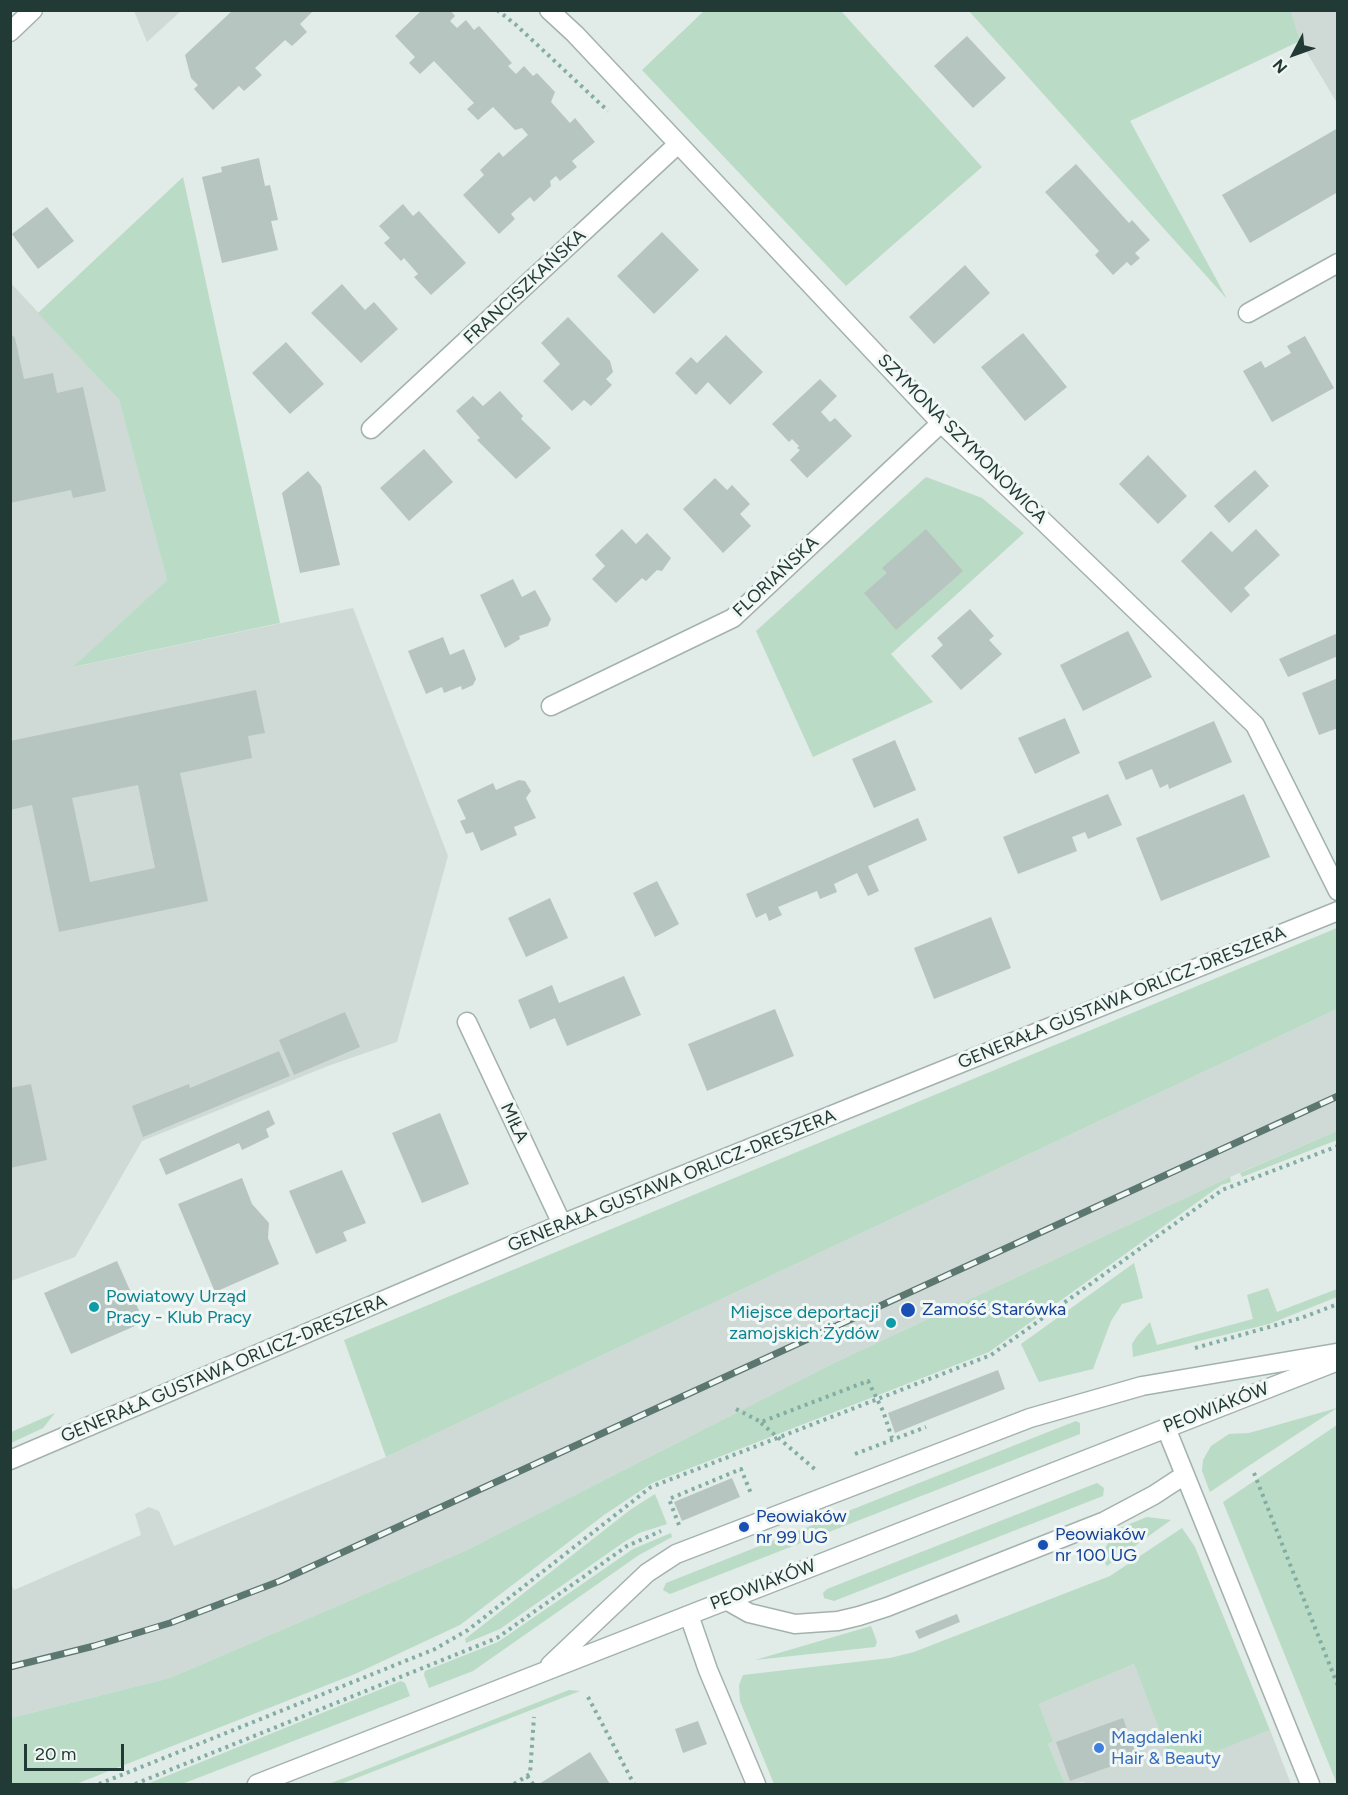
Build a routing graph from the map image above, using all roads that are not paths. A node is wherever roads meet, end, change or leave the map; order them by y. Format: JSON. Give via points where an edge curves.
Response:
{"nodes":[{"id":1,"x":33,"y":10,"type":"edge"},
{"id":2,"x":549,"y":10,"type":"edge"},
{"id":3,"x":10,"y":33,"type":"edge"},
{"id":4,"x":678,"y":144,"type":"junction"},
{"id":5,"x":1338,"y":263,"type":"edge"},
{"id":6,"x":1248,"y":314,"type":"dead end"},
{"id":7,"x":941,"y":423,"type":"junction"},
{"id":8,"x":371,"y":429,"type":"dead end"},
{"id":9,"x":550,"y":706,"type":"dead end"},
{"id":10,"x":1338,"y":891,"type":"edge"},
{"id":11,"x":1338,"y":911,"type":"edge"},
{"id":12,"x":467,"y":1022,"type":"dead end"},
{"id":13,"x":562,"y":1224,"type":"junction"},
{"id":14,"x":1338,"y":1353,"type":"edge"},
{"id":15,"x":1338,"y":1361,"type":"edge"},
{"id":16,"x":1166,"y":1428,"type":"junction"},
{"id":17,"x":10,"y":1460,"type":"edge"},
{"id":18,"x":1184,"y":1476,"type":"junction"},
{"id":19,"x":726,"y":1600,"type":"junction"},
{"id":20,"x":689,"y":1615,"type":"junction"},
{"id":21,"x":544,"y":1671,"type":"junction"},
{"id":22,"x":257,"y":1785,"type":"edge"},
{"id":23,"x":756,"y":1785,"type":"edge"},
{"id":24,"x":1310,"y":1785,"type":"edge"}],
"edges":[{"from":1,"to":3,"type":"street"},
{"from":2,"to":4,"type":"street","name":"SZYMONA SZYMONOWICA"},
{"from":4,"to":7,"type":"street","name":"SZYMONA SZYMONOWICA"},
{"from":4,"to":8,"type":"street","name":"FRANCISZKAŃSKA"},
{"from":5,"to":6,"type":"street"},
{"from":7,"to":9,"type":"street","name":"FLORIAŃSKA","via":[[733,618]]},
{"from":7,"to":10,"type":"street","name":"SZYMONA SZYMONOWICA","via":[[1255,725]]},
{"from":11,"to":13,"type":"street","name":"GENERAŁA GUSTAWA ORLICZ-DRESZERA"},
{"from":12,"to":13,"type":"street","name":"MIŁA"},
{"from":13,"to":17,"type":"street","name":"GENERAŁA GUSTAWA ORLICZ-DRESZERA"},
{"from":14,"to":21,"type":"street","via":[[1142,1386],[1030,1418],[676,1554],[647,1573]]},
{"from":15,"to":16,"type":"street","name":"PEOWIAKÓW"},
{"from":16,"to":18,"type":"street"},
{"from":16,"to":19,"type":"street","name":"PEOWIAKÓW"},
{"from":18,"to":19,"type":"street","via":[[1105,1521],[859,1616],[795,1624],[749,1613]]},
{"from":18,"to":24,"type":"street"},
{"from":19,"to":20,"type":"street","name":"PEOWIAKÓW"},
{"from":20,"to":21,"type":"street","name":"PEOWIAKÓW"},
{"from":20,"to":23,"type":"street"},
{"from":21,"to":22,"type":"street","name":"PEOWIAKÓW"}]}
